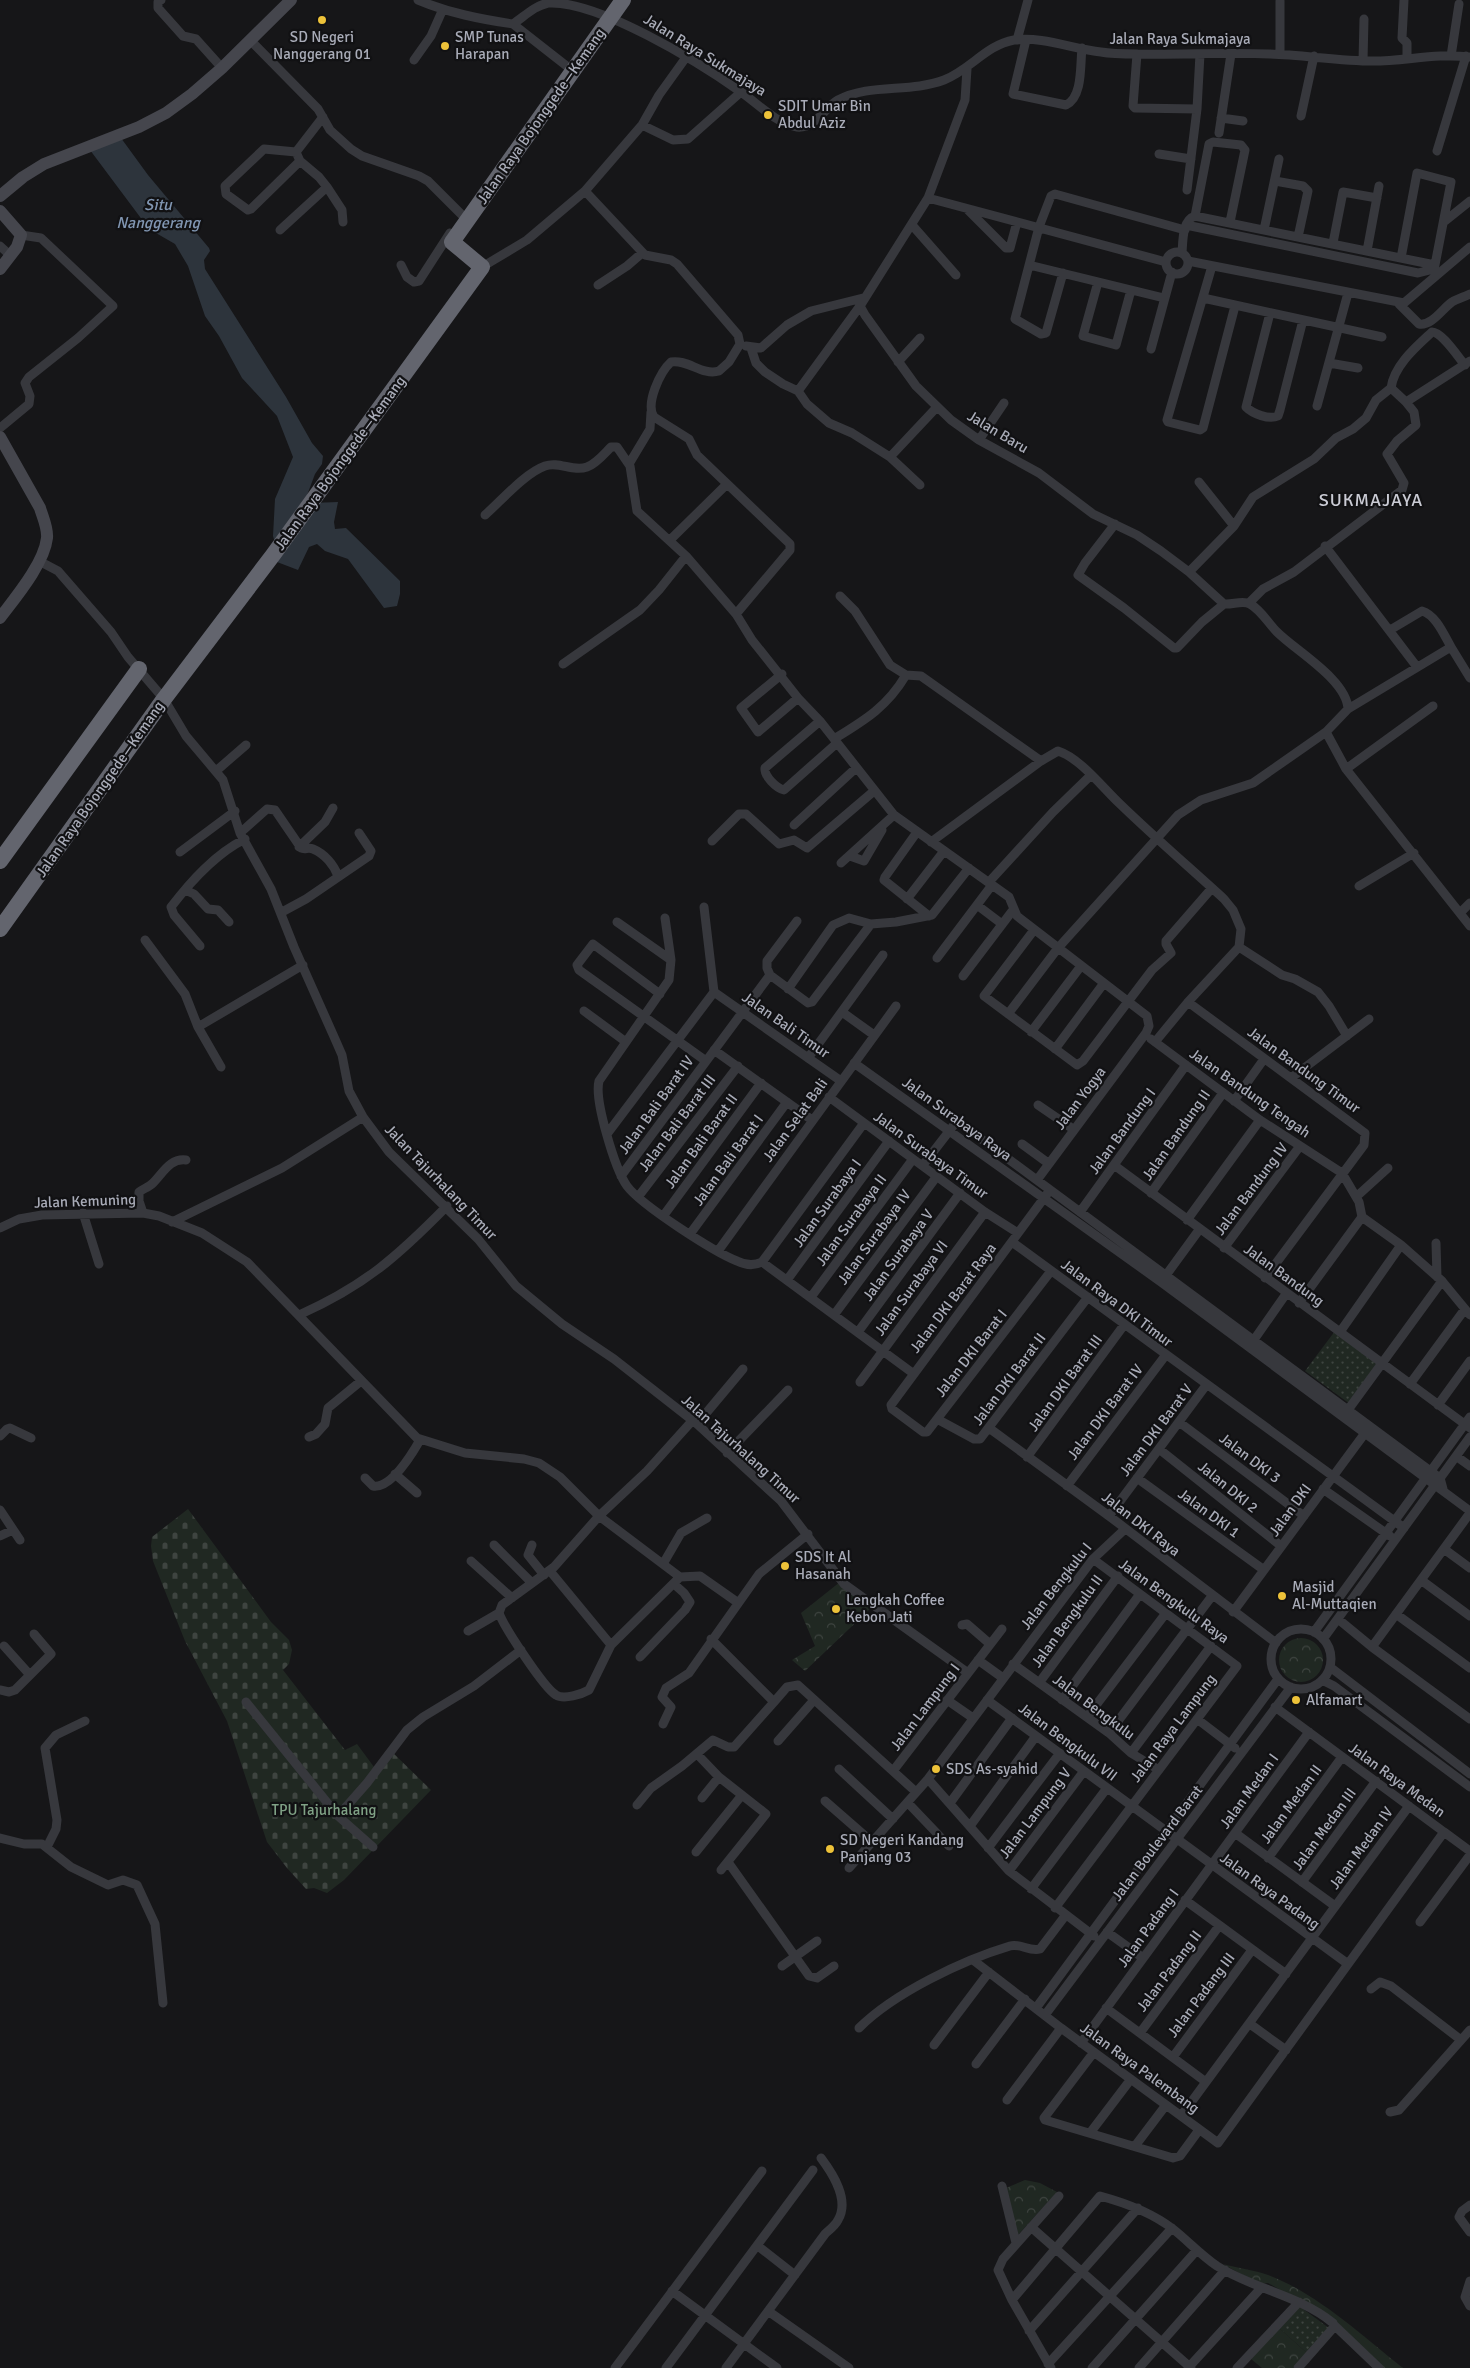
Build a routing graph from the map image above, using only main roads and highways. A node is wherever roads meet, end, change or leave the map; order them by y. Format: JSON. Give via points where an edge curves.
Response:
{"nodes":[{"id":1,"x":623,"y":0,"type":"edge"},
{"id":2,"x":139,"y":669,"type":"road end"},
{"id":3,"x":0,"y":862,"type":"edge"},
{"id":4,"x":0,"y":929,"type":"edge"}],
"edges":[{"from":1,"to":4,"type":"highway","name":"Jalan Raya Bojonggede—Kemang","via":[[464,218],[452,242],[482,268],[273,556],[164,699]]},
{"from":2,"to":3,"type":"highway"}]}
